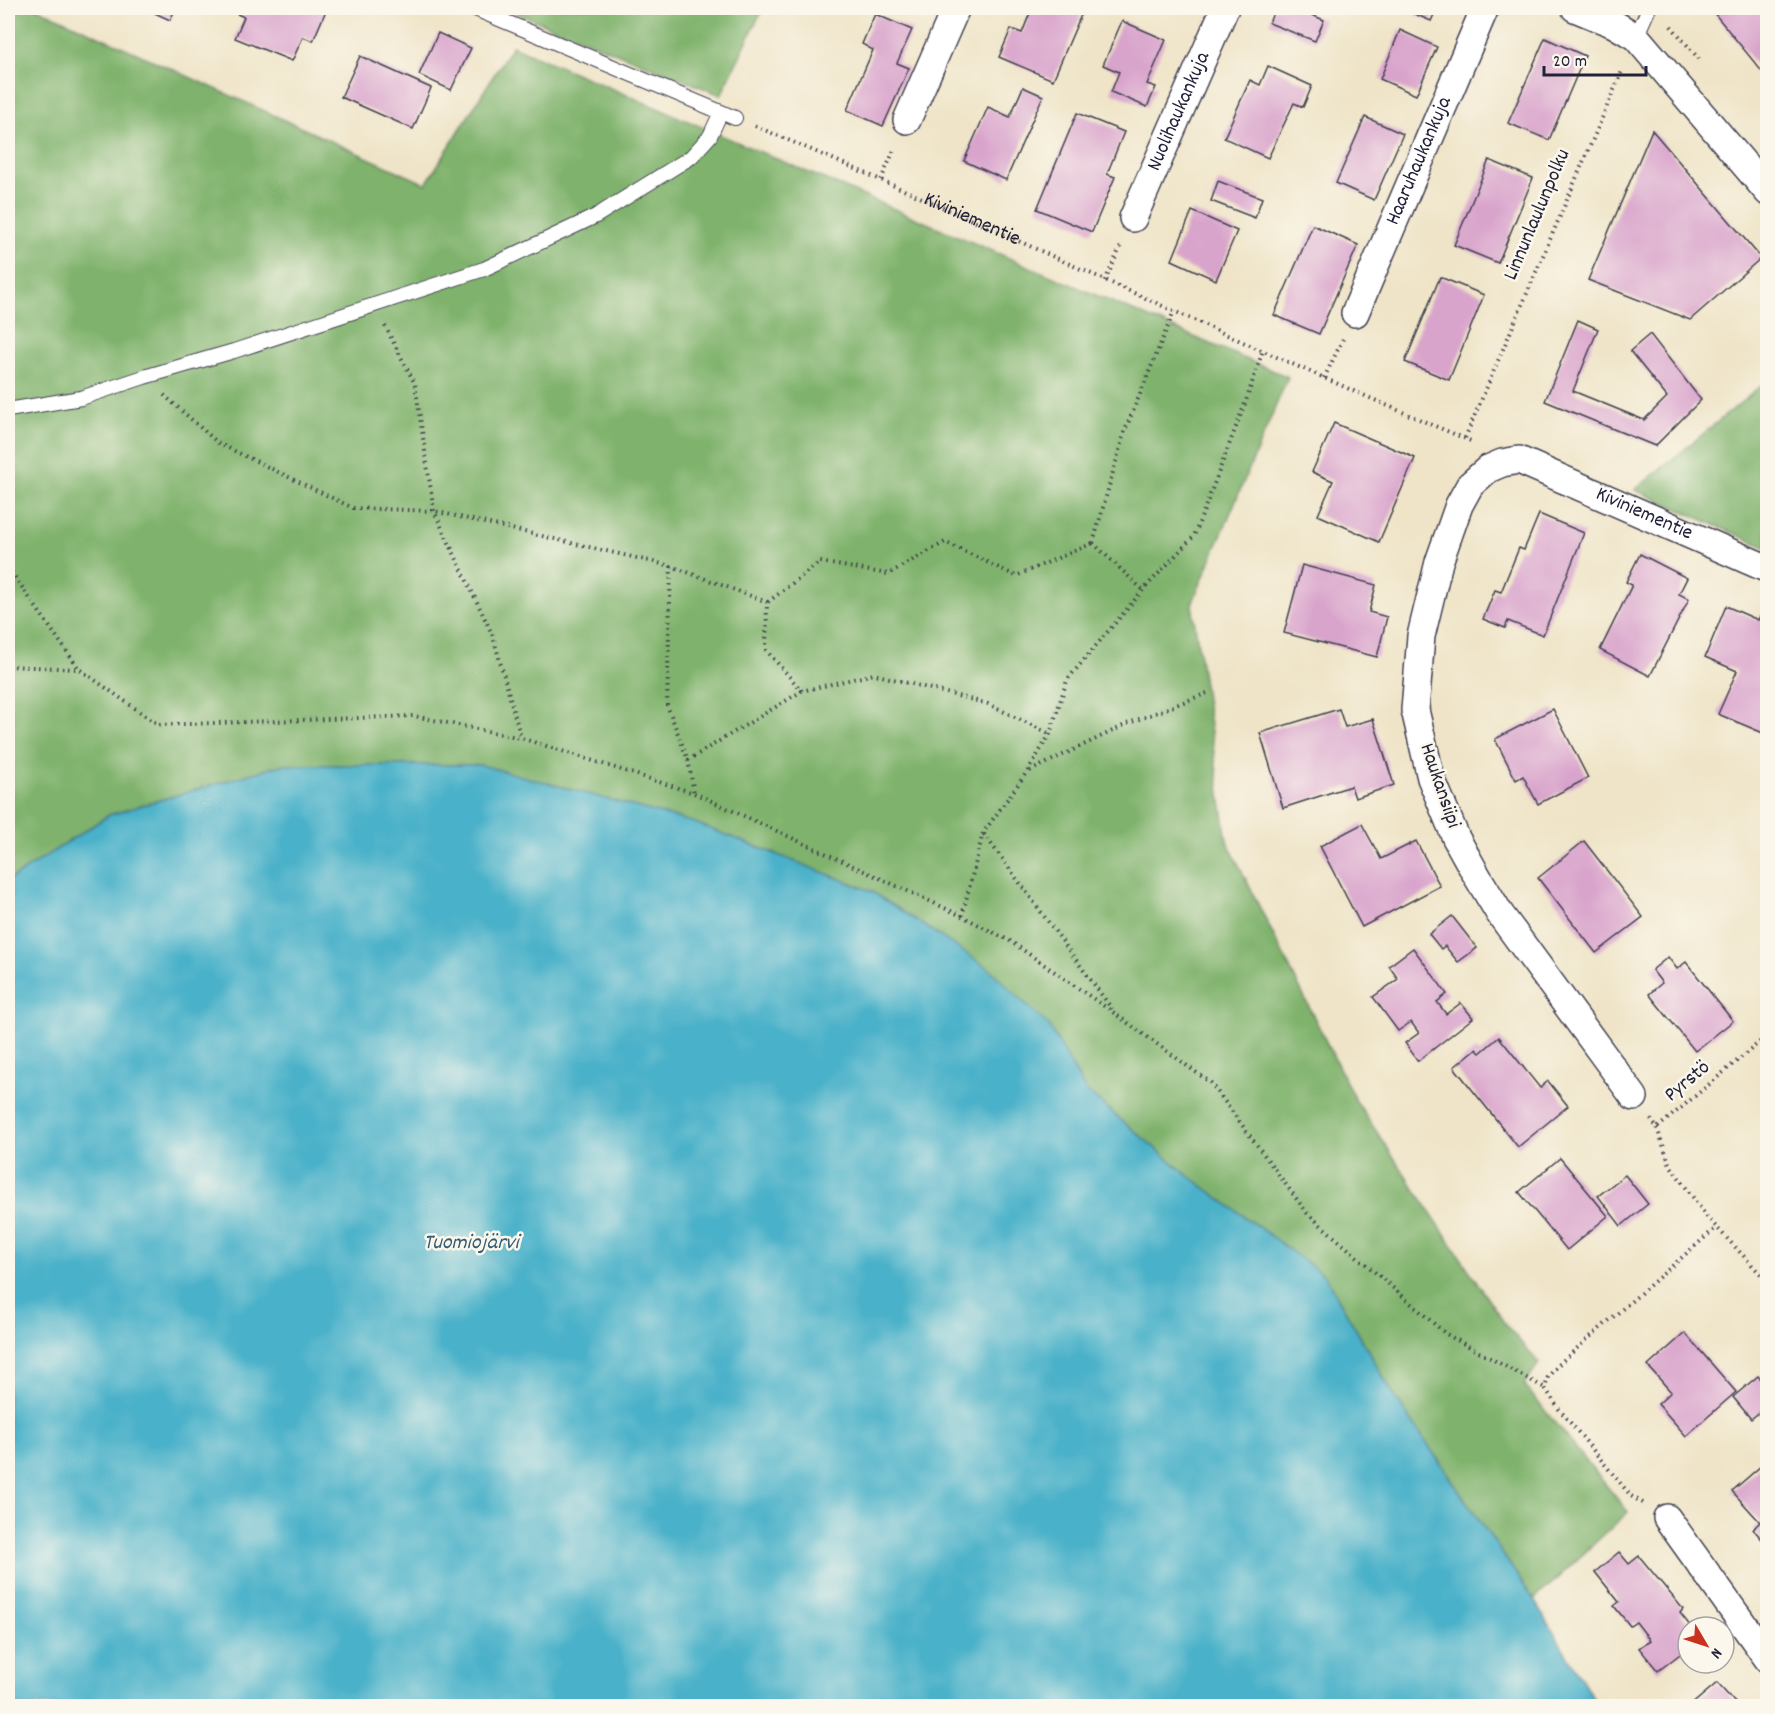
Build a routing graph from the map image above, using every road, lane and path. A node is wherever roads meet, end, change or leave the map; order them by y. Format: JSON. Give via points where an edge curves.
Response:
{"nodes":[{"id":1,"x":473,"y":8,"type":"edge"},
{"id":2,"x":956,"y":8,"type":"edge"},
{"id":3,"x":1225,"y":8,"type":"edge"},
{"id":4,"x":1485,"y":8,"type":"edge"},
{"id":5,"x":1575,"y":8,"type":"edge"},
{"id":6,"x":1649,"y":8,"type":"edge"},
{"id":7,"x":1636,"y":37,"type":"junction"},
{"id":8,"x":722,"y":112,"type":"junction"},
{"id":9,"x":735,"y":118,"type":"joint"},
{"id":10,"x":908,"y":120,"type":"dead end"},
{"id":11,"x":1767,"y":192,"type":"edge"},
{"id":12,"x":1133,"y":218,"type":"joint"},
{"id":13,"x":1105,"y":281,"type":"junction"},
{"id":14,"x":374,"y":306,"type":"junction"},
{"id":15,"x":1174,"y":311,"type":"junction"},
{"id":16,"x":1355,"y":313,"type":"joint"},
{"id":17,"x":1263,"y":350,"type":"junction"},
{"id":18,"x":144,"y":377,"type":"junction"},
{"id":19,"x":1324,"y":378,"type":"junction"},
{"id":20,"x":8,"y":410,"type":"edge"},
{"id":21,"x":1465,"y":438,"type":"joint"},
{"id":22,"x":1519,"y":460,"type":"joint"},
{"id":23,"x":434,"y":511,"type":"junction"},
{"id":24,"x":1093,"y":543,"type":"junction"},
{"id":25,"x":8,"y":567,"type":"edge"},
{"id":26,"x":671,"y":567,"type":"junction"},
{"id":27,"x":1767,"y":569,"type":"edge"},
{"id":28,"x":1143,"y":590,"type":"junction"},
{"id":29,"x":768,"y":602,"type":"junction"},
{"id":30,"x":8,"y":666,"type":"edge"},
{"id":31,"x":79,"y":669,"type":"junction"},
{"id":32,"x":802,"y":691,"type":"junction"},
{"id":33,"x":1210,"y":692,"type":"dead end"},
{"id":34,"x":1050,"y":734,"type":"junction"},
{"id":35,"x":521,"y":738,"type":"junction"},
{"id":36,"x":688,"y":760,"type":"junction"},
{"id":37,"x":1027,"y":772,"type":"junction"},
{"id":38,"x":694,"y":793,"type":"junction"},
{"id":39,"x":983,"y":833,"type":"junction"},
{"id":40,"x":962,"y":916,"type":"junction"},
{"id":41,"x":1114,"y":1013,"type":"junction"},
{"id":42,"x":1767,"y":1035,"type":"edge"},
{"id":43,"x":1634,"y":1097,"type":"joint"},
{"id":44,"x":1657,"y":1128,"type":"junction"},
{"id":45,"x":1717,"y":1227,"type":"junction"},
{"id":46,"x":1767,"y":1282,"type":"edge"},
{"id":47,"x":1545,"y":1388,"type":"junction"},
{"id":48,"x":1667,"y":1518,"type":"joint"},
{"id":49,"x":1767,"y":1659,"type":"edge"}],
"edges":[{"from":1,"to":8,"type":"lane"},
{"from":2,"to":10,"type":"street"},
{"from":3,"to":12,"type":"street","name":"Nuolihaukankuja"},
{"from":4,"to":16,"type":"street","name":"Haaruhaukankuja"},
{"from":5,"to":7,"type":"street"},
{"from":6,"to":7,"type":"lane"},
{"from":7,"to":11,"type":"street"},
{"from":7,"to":21,"type":"path","name":"Linnunlaulunpolku"},
{"from":8,"to":9,"type":"lane"},
{"from":8,"to":14,"type":"lane","via":[[710,136],[691,157],[596,216],[484,269]]},
{"from":9,"to":13,"type":"path","name":"Kiviniementie"},
{"from":12,"to":13,"type":"path"},
{"from":13,"to":15,"type":"path","name":"Kiviniementie"},
{"from":14,"to":18,"type":"lane"},
{"from":14,"to":23,"type":"path","via":[[415,384]]},
{"from":15,"to":17,"type":"path","name":"Kiviniementie"},
{"from":15,"to":24,"type":"path","via":[[1125,433]]},
{"from":16,"to":19,"type":"path"},
{"from":17,"to":19,"type":"path","name":"Kiviniementie"},
{"from":17,"to":28,"type":"path","via":[[1194,536]]},
{"from":18,"to":20,"type":"lane","via":[[81,398]]},
{"from":18,"to":23,"type":"path","via":[[218,443],[354,508]]},
{"from":19,"to":21,"type":"path","name":"Kiviniementie"},
{"from":22,"to":27,"type":"street","name":"Kiviniementie"},
{"from":22,"to":43,"type":"street","name":"Haukansiipi","via":[[1488,469],[1470,485],[1459,505],[1439,562],[1421,636],[1415,710],[1431,778],[1477,876],[1500,914]]},
{"from":23,"to":26,"type":"path"},
{"from":23,"to":35,"type":"path","via":[[493,636]]},
{"from":24,"to":28,"type":"path"},
{"from":24,"to":29,"type":"path","via":[[1016,576],[945,542],[888,574],[820,562]]},
{"from":25,"to":31,"type":"path"},
{"from":26,"to":29,"type":"path"},
{"from":26,"to":36,"type":"path","via":[[666,705]]},
{"from":28,"to":34,"type":"path","via":[[1066,680]]},
{"from":29,"to":32,"type":"path","via":[[766,650]]},
{"from":30,"to":31,"type":"path"},
{"from":31,"to":35,"type":"path","via":[[159,725],[414,717]]},
{"from":32,"to":34,"type":"path","via":[[874,674],[988,704]]},
{"from":32,"to":36,"type":"path"},
{"from":33,"to":37,"type":"path","via":[[1129,723]]},
{"from":34,"to":37,"type":"path"},
{"from":35,"to":38,"type":"path"},
{"from":36,"to":38,"type":"path"},
{"from":37,"to":39,"type":"path"},
{"from":38,"to":40,"type":"path"},
{"from":39,"to":40,"type":"path"},
{"from":39,"to":41,"type":"path"},
{"from":40,"to":41,"type":"path","via":[[1010,941]]},
{"from":41,"to":47,"type":"path","via":[[1211,1083],[1307,1213],[1394,1289],[1446,1334]]},
{"from":42,"to":44,"type":"path","name":"Pyrstö"},
{"from":43,"to":44,"type":"path","name":"Pyrstö"},
{"from":44,"to":45,"type":"path","via":[[1670,1165]]},
{"from":45,"to":46,"type":"path"},
{"from":45,"to":47,"type":"path","via":[[1560,1363],[1548,1377]]},
{"from":47,"to":48,"type":"path","via":[[1631,1496]]},
{"from":48,"to":49,"type":"street"}]}
